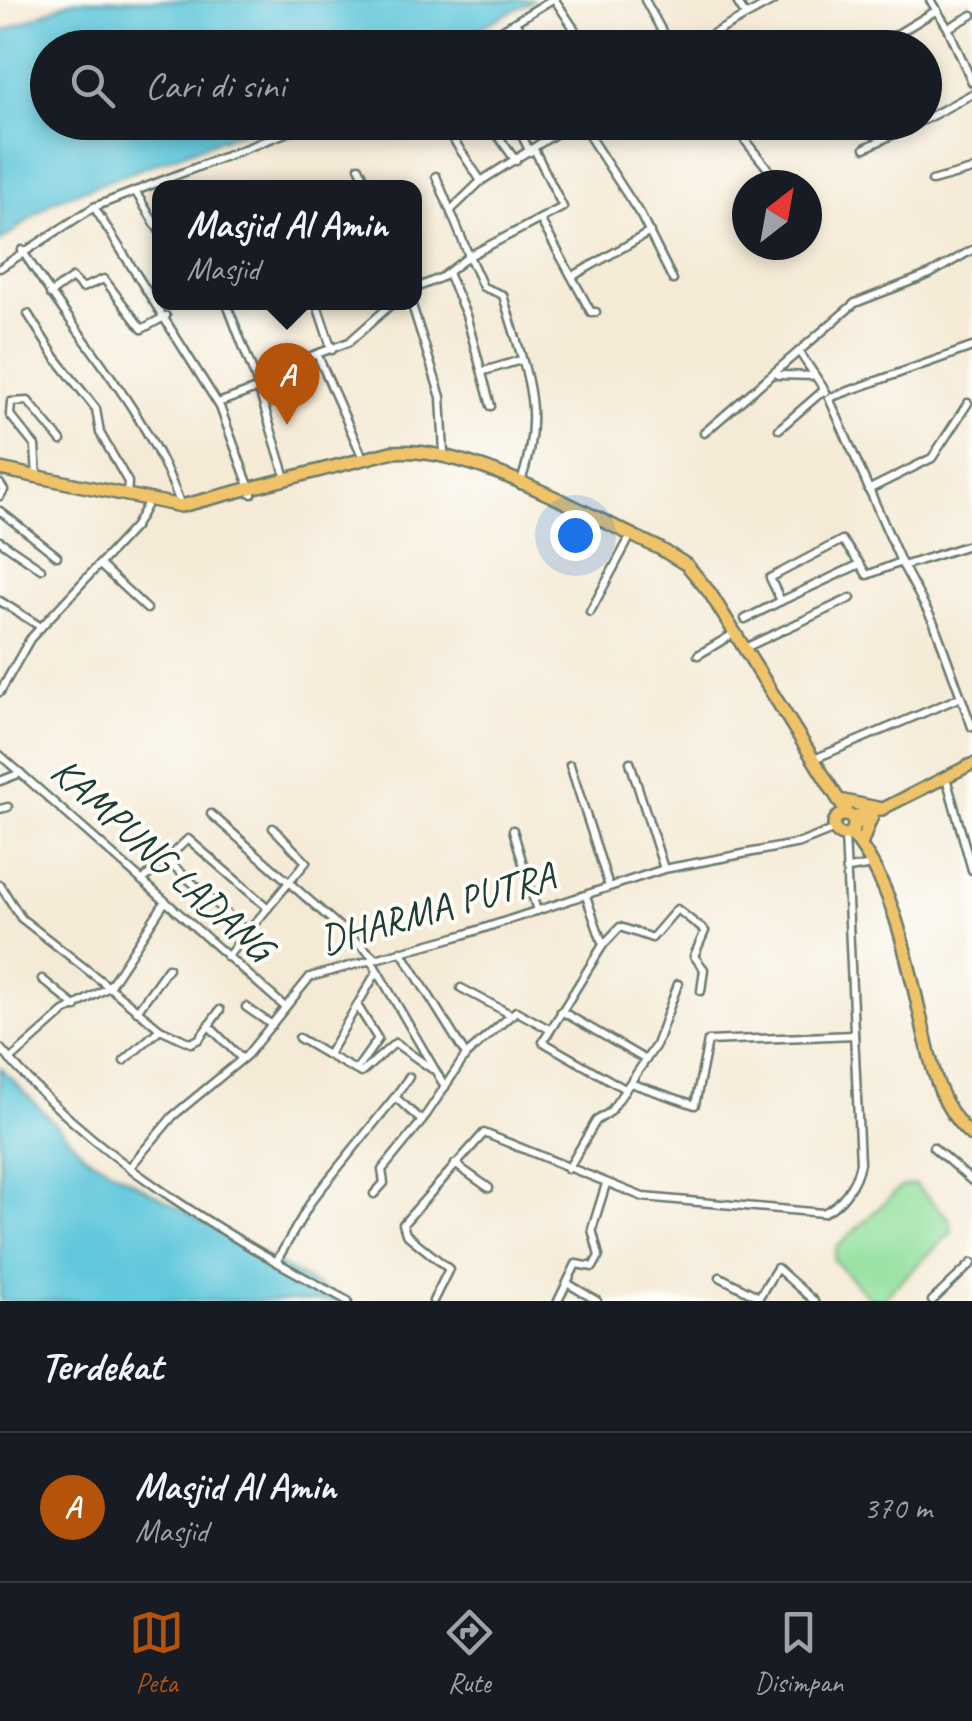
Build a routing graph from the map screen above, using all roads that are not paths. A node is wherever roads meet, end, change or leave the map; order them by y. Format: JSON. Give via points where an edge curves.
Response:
{"nodes":[{"id":1,"x":553,"y":0,"type":"edge"},
{"id":2,"x":645,"y":0,"type":"edge"},
{"id":3,"x":736,"y":0,"type":"edge"},
{"id":4,"x":775,"y":0,"type":"edge"},
{"id":5,"x":930,"y":0,"type":"edge"},
{"id":6,"x":937,"y":10,"type":"junction"},
{"id":7,"x":744,"y":14,"type":"junction"},
{"id":8,"x":972,"y":15,"type":"edge"},
{"id":9,"x":515,"y":22,"type":"junction"},
{"id":10,"x":948,"y":28,"type":"junction"},
{"id":11,"x":502,"y":30,"type":"edge"},
{"id":12,"x":520,"y":30,"type":"edge"},
{"id":13,"x":574,"y":30,"type":"edge"},
{"id":14,"x":661,"y":30,"type":"edge"},
{"id":15,"x":717,"y":30,"type":"edge"},
{"id":16,"x":909,"y":30,"type":"edge"},
{"id":17,"x":972,"y":82,"type":"edge"},
{"id":18,"x":972,"y":94,"type":"edge"},
{"id":19,"x":942,"y":110,"type":"edge"},
{"id":20,"x":268,"y":140,"type":"edge"},
{"id":21,"x":455,"y":140,"type":"edge"},
{"id":22,"x":501,"y":140,"type":"edge"},
{"id":23,"x":525,"y":140,"type":"edge"},
{"id":24,"x":549,"y":140,"type":"edge"},
{"id":25,"x":589,"y":140,"type":"edge"},
{"id":26,"x":745,"y":140,"type":"edge"},
{"id":27,"x":885,"y":140,"type":"edge"},
{"id":28,"x":866,"y":148,"type":"dead end"},
{"id":29,"x":532,"y":151,"type":"junction"},
{"id":30,"x":516,"y":161,"type":"junction"},
{"id":31,"x":360,"y":167,"type":"dead end"},
{"id":32,"x":769,"y":170,"type":"edge"},
{"id":33,"x":972,"y":170,"type":"edge"},
{"id":34,"x":177,"y":176,"type":"junction"},
{"id":35,"x":436,"y":176,"type":"dead end"},
{"id":36,"x":166,"y":180,"type":"edge"},
{"id":37,"x":179,"y":180,"type":"edge"},
{"id":38,"x":366,"y":180,"type":"edge"},
{"id":39,"x":932,"y":181,"type":"dead end"},
{"id":40,"x":481,"y":182,"type":"junction"},
{"id":41,"x":152,"y":185,"type":"edge"},
{"id":42,"x":135,"y":191,"type":"junction"},
{"id":43,"x":94,"y":207,"type":"junction"},
{"id":44,"x":450,"y":210,"type":"junction"},
{"id":45,"x":540,"y":218,"type":"junction"},
{"id":46,"x":152,"y":219,"type":"edge"},
{"id":47,"x":650,"y":232,"type":"junction"},
{"id":48,"x":22,"y":250,"type":"junction"},
{"id":49,"x":972,"y":250,"type":"edge"},
{"id":50,"x":469,"y":256,"type":"junction"},
{"id":51,"x":0,"y":268,"type":"edge"},
{"id":52,"x":448,"y":273,"type":"junction"},
{"id":53,"x":573,"y":276,"type":"junction"},
{"id":54,"x":673,"y":280,"type":"dead end"},
{"id":55,"x":422,"y":285,"type":"edge"},
{"id":56,"x":50,"y":294,"type":"junction"},
{"id":57,"x":152,"y":295,"type":"edge"},
{"id":58,"x":162,"y":310,"type":"edge"},
{"id":59,"x":229,"y":310,"type":"edge"},
{"id":60,"x":319,"y":310,"type":"edge"},
{"id":61,"x":386,"y":310,"type":"edge"},
{"id":62,"x":414,"y":310,"type":"edge"},
{"id":63,"x":596,"y":312,"type":"dead end"},
{"id":64,"x":28,"y":314,"type":"dead end"},
{"id":65,"x":166,"y":316,"type":"junction"},
{"id":66,"x":972,"y":346,"type":"edge"},
{"id":67,"x":332,"y":350,"type":"junction"},
{"id":68,"x":800,"y":353,"type":"junction"},
{"id":69,"x":317,"y":354,"type":"junction"},
{"id":70,"x":521,"y":360,"type":"junction"},
{"id":71,"x":484,"y":372,"type":"junction"},
{"id":72,"x":777,"y":374,"type":"junction"},
{"id":73,"x":816,"y":376,"type":"junction"},
{"id":74,"x":256,"y":377,"type":"junction"},
{"id":75,"x":259,"y":388,"type":"junction"},
{"id":76,"x":827,"y":394,"type":"junction"},
{"id":77,"x":968,"y":403,"type":"dead end"},
{"id":78,"x":218,"y":404,"type":"junction"},
{"id":79,"x":491,"y":406,"type":"dead end"},
{"id":80,"x":779,"y":430,"type":"dead end"},
{"id":81,"x":704,"y":433,"type":"dead end"},
{"id":82,"x":61,"y":441,"type":"dead end"},
{"id":83,"x":444,"y":453,"type":"junction"},
{"id":84,"x":363,"y":458,"type":"junction"},
{"id":85,"x":0,"y":471,"type":"edge"},
{"id":86,"x":37,"y":477,"type":"junction"},
{"id":87,"x":286,"y":478,"type":"junction"},
{"id":88,"x":0,"y":484,"type":"edge"},
{"id":89,"x":520,"y":485,"type":"junction"},
{"id":90,"x":868,"y":490,"type":"junction"},
{"id":91,"x":250,"y":492,"type":"junction"},
{"id":92,"x":0,"y":496,"type":"edge"},
{"id":93,"x":127,"y":497,"type":"junction"},
{"id":94,"x":552,"y":502,"type":"junction"},
{"id":95,"x":146,"y":506,"type":"junction"},
{"id":96,"x":181,"y":506,"type":"junction"},
{"id":97,"x":0,"y":511,"type":"edge"},
{"id":98,"x":0,"y":541,"type":"edge"},
{"id":99,"x":628,"y":541,"type":"junction"},
{"id":100,"x":972,"y":544,"type":"edge"},
{"id":101,"x":57,"y":556,"type":"dead end"},
{"id":102,"x":860,"y":564,"type":"junction"},
{"id":103,"x":902,"y":564,"type":"junction"},
{"id":104,"x":100,"y":565,"type":"junction"},
{"id":105,"x":40,"y":569,"type":"dead end"},
{"id":106,"x":851,"y":598,"type":"dead end"},
{"id":107,"x":0,"y":601,"type":"edge"},
{"id":108,"x":781,"y":601,"type":"junction"},
{"id":109,"x":147,"y":610,"type":"dead end"},
{"id":110,"x":590,"y":612,"type":"dead end"},
{"id":111,"x":744,"y":620,"type":"dead end"},
{"id":112,"x":41,"y":627,"type":"junction"},
{"id":113,"x":730,"y":636,"type":"junction"},
{"id":114,"x":744,"y":648,"type":"junction"},
{"id":115,"x":698,"y":655,"type":"dead end"},
{"id":116,"x":1,"y":666,"type":"edge"},
{"id":117,"x":12,"y":669,"type":"junction"},
{"id":118,"x":0,"y":692,"type":"edge"},
{"id":119,"x":962,"y":697,"type":"junction"},
{"id":120,"x":972,"y":727,"type":"edge"},
{"id":121,"x":0,"y":755,"type":"edge"},
{"id":122,"x":814,"y":758,"type":"junction"},
{"id":123,"x":630,"y":762,"type":"dead end"},
{"id":124,"x":570,"y":765,"type":"dead end"},
{"id":125,"x":972,"y":766,"type":"edge"},
{"id":126,"x":21,"y":773,"type":"junction"},
{"id":127,"x":948,"y":780,"type":"junction"},
{"id":128,"x":0,"y":781,"type":"edge"},
{"id":129,"x":835,"y":798,"type":"junction"},
{"id":130,"x":882,"y":809,"type":"junction"},
{"id":131,"x":210,"y":814,"type":"dead end"},
{"id":132,"x":871,"y":818,"type":"junction"},
{"id":133,"x":846,"y":824,"type":"junction"},
{"id":134,"x":273,"y":828,"type":"dead end"},
{"id":135,"x":513,"y":830,"type":"dead end"},
{"id":136,"x":861,"y":845,"type":"junction"},
{"id":137,"x":167,"y":860,"type":"junction"},
{"id":138,"x":874,"y":865,"type":"junction"},
{"id":139,"x":849,"y":869,"type":"junction"},
{"id":140,"x":664,"y":870,"type":"junction"},
{"id":141,"x":972,"y":870,"type":"edge"},
{"id":142,"x":142,"y":881,"type":"junction"},
{"id":143,"x":288,"y":883,"type":"junction"},
{"id":144,"x":0,"y":886,"type":"edge"},
{"id":145,"x":609,"y":886,"type":"junction"},
{"id":146,"x":586,"y":896,"type":"junction"},
{"id":147,"x":165,"y":902,"type":"junction"},
{"id":148,"x":268,"y":908,"type":"junction"},
{"id":149,"x":537,"y":911,"type":"junction"},
{"id":150,"x":247,"y":932,"type":"junction"},
{"id":151,"x":603,"y":945,"type":"junction"},
{"id":152,"x":401,"y":951,"type":"junction"},
{"id":153,"x":227,"y":957,"type":"junction"},
{"id":154,"x":373,"y":959,"type":"junction"},
{"id":155,"x":168,"y":968,"type":"dead end"},
{"id":156,"x":377,"y":972,"type":"junction"},
{"id":157,"x":42,"y":979,"type":"dead end"},
{"id":158,"x":678,"y":984,"type":"dead end"},
{"id":159,"x":109,"y":987,"type":"junction"},
{"id":160,"x":461,"y":988,"type":"dead end"},
{"id":161,"x":702,"y":990,"type":"dead end"},
{"id":162,"x":357,"y":1005,"type":"junction"},
{"id":163,"x":76,"y":1007,"type":"junction"},
{"id":164,"x":246,"y":1007,"type":"dead end"},
{"id":165,"x":285,"y":1007,"type":"junction"},
{"id":166,"x":220,"y":1010,"type":"dead end"},
{"id":167,"x":137,"y":1011,"type":"junction"},
{"id":168,"x":562,"y":1011,"type":"junction"},
{"id":169,"x":512,"y":1015,"type":"junction"},
{"id":170,"x":272,"y":1025,"type":"junction"},
{"id":171,"x":209,"y":1026,"type":"junction"},
{"id":172,"x":160,"y":1029,"type":"junction"},
{"id":173,"x":549,"y":1029,"type":"junction"},
{"id":174,"x":854,"y":1034,"type":"junction"},
{"id":175,"x":299,"y":1038,"type":"dead end"},
{"id":176,"x":0,"y":1048,"type":"edge"},
{"id":177,"x":466,"y":1055,"type":"junction"},
{"id":178,"x":328,"y":1056,"type":"junction"},
{"id":179,"x":242,"y":1059,"type":"junction"},
{"id":180,"x":10,"y":1060,"type":"junction"},
{"id":181,"x":646,"y":1060,"type":"junction"},
{"id":182,"x":124,"y":1061,"type":"dead end"},
{"id":183,"x":356,"y":1070,"type":"junction"},
{"id":184,"x":437,"y":1073,"type":"junction"},
{"id":185,"x":410,"y":1078,"type":"dead end"},
{"id":186,"x":445,"y":1086,"type":"junction"},
{"id":187,"x":628,"y":1086,"type":"junction"},
{"id":188,"x":395,"y":1097,"type":"junction"},
{"id":189,"x":422,"y":1122,"type":"junction"},
{"id":190,"x":972,"y":1136,"type":"edge"},
{"id":191,"x":934,"y":1148,"type":"dead end"},
{"id":192,"x":455,"y":1164,"type":"junction"},
{"id":193,"x":130,"y":1167,"type":"junction"},
{"id":194,"x":568,"y":1169,"type":"junction"},
{"id":195,"x":972,"y":1182,"type":"edge"},
{"id":196,"x":606,"y":1184,"type":"junction"},
{"id":197,"x":489,"y":1188,"type":"dead end"},
{"id":198,"x":374,"y":1194,"type":"dead end"},
{"id":199,"x":276,"y":1262,"type":"junction"},
{"id":200,"x":972,"y":1263,"type":"edge"},
{"id":201,"x":720,"y":1277,"type":"dead end"},
{"id":202,"x":567,"y":1283,"type":"junction"},
{"id":203,"x":348,"y":1301,"type":"edge"},
{"id":204,"x":434,"y":1301,"type":"edge"},
{"id":205,"x":558,"y":1301,"type":"edge"},
{"id":206,"x":597,"y":1301,"type":"edge"},
{"id":207,"x":814,"y":1301,"type":"edge"},
{"id":208,"x":932,"y":1301,"type":"edge"}],
"edges":[{"from":1,"to":9,"type":"street"},
{"from":1,"to":13,"type":"street"},
{"from":2,"to":14,"type":"street"},
{"from":3,"to":7,"type":"street"},
{"from":4,"to":7,"type":"street"},
{"from":5,"to":6,"type":"street"},
{"from":6,"to":10,"type":"street"},
{"from":6,"to":16,"type":"street"},
{"from":7,"to":15,"type":"street"},
{"from":8,"to":10,"type":"street"},
{"from":9,"to":11,"type":"street"},
{"from":9,"to":12,"type":"street"},
{"from":10,"to":17,"type":"street"},
{"from":18,"to":19,"type":"street"},
{"from":20,"to":34,"type":"street"},
{"from":21,"to":40,"type":"street"},
{"from":22,"to":30,"type":"street"},
{"from":23,"to":29,"type":"street"},
{"from":24,"to":29,"type":"street"},
{"from":25,"to":47,"type":"street"},
{"from":26,"to":32,"type":"street"},
{"from":27,"to":28,"type":"street"},
{"from":29,"to":30,"type":"street"},
{"from":29,"to":45,"type":"street","via":[[563,208]]},
{"from":30,"to":40,"type":"street"},
{"from":31,"to":38,"type":"street"},
{"from":33,"to":39,"type":"street"},
{"from":34,"to":36,"type":"street"},
{"from":34,"to":37,"type":"street"},
{"from":35,"to":44,"type":"street"},
{"from":40,"to":44,"type":"street"},
{"from":41,"to":42,"type":"street"},
{"from":42,"to":43,"type":"street"},
{"from":42,"to":46,"type":"street"},
{"from":43,"to":48,"type":"street"},
{"from":43,"to":57,"type":"street"},
{"from":44,"to":50,"type":"street"},
{"from":45,"to":50,"type":"street"},
{"from":45,"to":53,"type":"street"},
{"from":47,"to":53,"type":"street"},
{"from":47,"to":54,"type":"street"},
{"from":48,"to":51,"type":"street"},
{"from":48,"to":56,"type":"street"},
{"from":49,"to":68,"type":"street","via":[[856,303]]},
{"from":50,"to":52,"type":"street"},
{"from":50,"to":70,"type":"street","via":[[483,287],[504,295]]},
{"from":52,"to":55,"type":"street"},
{"from":52,"to":71,"type":"street"},
{"from":53,"to":63,"type":"street"},
{"from":56,"to":65,"type":"street","via":[[72,278],[82,288],[104,279],[142,329]]},
{"from":56,"to":96,"type":"street","via":[[106,366]]},
{"from":58,"to":65,"type":"street"},
{"from":59,"to":74,"type":"street"},
{"from":60,"to":67,"type":"street"},
{"from":61,"to":67,"type":"street"},
{"from":62,"to":83,"type":"street","via":[[441,397]]},
{"from":64,"to":93,"type":"street","via":[[96,409],[100,433],[128,482]]},
{"from":65,"to":78,"type":"street"},
{"from":66,"to":76,"type":"street"},
{"from":67,"to":69,"type":"street"},
{"from":68,"to":72,"type":"street"},
{"from":68,"to":73,"type":"street"},
{"from":69,"to":74,"type":"street"},
{"from":69,"to":84,"type":"street"},
{"from":70,"to":71,"type":"street"},
{"from":70,"to":89,"type":"street","via":[[536,425]]},
{"from":71,"to":79,"type":"street"},
{"from":72,"to":73,"type":"street"},
{"from":72,"to":81,"type":"street"},
{"from":73,"to":76,"type":"street"},
{"from":74,"to":75,"type":"street"},
{"from":75,"to":78,"type":"street"},
{"from":75,"to":87,"type":"street"},
{"from":76,"to":80,"type":"street"},
{"from":76,"to":90,"type":"street"},
{"from":77,"to":90,"type":"street","via":[[932,458]]},
{"from":78,"to":91,"type":"street"},
{"from":82,"to":86,"type":"street","via":[[28,401],[11,402],[10,415],[34,446]]},
{"from":83,"to":84,"type":"highway","via":[[403,450]]},
{"from":83,"to":89,"type":"highway"},
{"from":84,"to":87,"type":"highway"},
{"from":85,"to":86,"type":"highway"},
{"from":85,"to":95,"type":"highway"},
{"from":86,"to":93,"type":"highway"},
{"from":87,"to":91,"type":"highway"},
{"from":88,"to":92,"type":"street"},
{"from":89,"to":94,"type":"highway"},
{"from":90,"to":103,"type":"street"},
{"from":91,"to":94,"type":"highway","via":[[413,455],[452,460]]},
{"from":91,"to":95,"type":"highway","via":[[184,511]]},
{"from":91,"to":96,"type":"highway"},
{"from":93,"to":96,"type":"highway"},
{"from":94,"to":99,"type":"highway"},
{"from":94,"to":114,"type":"highway","via":[[681,560]]},
{"from":95,"to":104,"type":"street"},
{"from":97,"to":101,"type":"street"},
{"from":98,"to":105,"type":"street"},
{"from":99,"to":110,"type":"street"},
{"from":99,"to":113,"type":"highway","via":[[688,574]]},
{"from":100,"to":103,"type":"street"},
{"from":102,"to":103,"type":"street","via":[[867,574]]},
{"from":102,"to":108,"type":"street"},
{"from":102,"to":108,"type":"street","via":[[845,542],[837,542],[772,576]]},
{"from":103,"to":119,"type":"street"},
{"from":104,"to":109,"type":"street"},
{"from":104,"to":112,"type":"street"},
{"from":106,"to":114,"type":"street"},
{"from":107,"to":112,"type":"street"},
{"from":108,"to":111,"type":"street"},
{"from":112,"to":117,"type":"street"},
{"from":113,"to":115,"type":"street"},
{"from":113,"to":133,"type":"highway"},
{"from":114,"to":122,"type":"highway"},
{"from":116,"to":117,"type":"street"},
{"from":117,"to":118,"type":"street"},
{"from":119,"to":120,"type":"street"},
{"from":119,"to":122,"type":"street"},
{"from":121,"to":126,"type":"street","name":"KAMPUNG LADANG"},
{"from":122,"to":129,"type":"highway"},
{"from":123,"to":140,"type":"street"},
{"from":124,"to":145,"type":"street"},
{"from":125,"to":127,"type":"main road"},
{"from":125,"to":130,"type":"main road"},
{"from":126,"to":128,"type":"street"},
{"from":126,"to":142,"type":"street","name":"KAMPUNG LADANG"},
{"from":127,"to":132,"type":"main road"},
{"from":127,"to":141,"type":"street"},
{"from":129,"to":130,"type":"highway"},
{"from":129,"to":133,"type":"highway"},
{"from":130,"to":133,"type":"main road"},
{"from":131,"to":143,"type":"street"},
{"from":132,"to":133,"type":"main road"},
{"from":132,"to":136,"type":"highway"},
{"from":133,"to":136,"type":"highway"},
{"from":133,"to":139,"type":"street"},
{"from":133,"to":140,"type":"street","name":"DHARMA PUTRA","via":[[800,843]]},
{"from":134,"to":143,"type":"street","via":[[306,858]]},
{"from":135,"to":149,"type":"street"},
{"from":136,"to":138,"type":"highway"},
{"from":137,"to":142,"type":"street"},
{"from":137,"to":148,"type":"street","via":[[188,839]]},
{"from":137,"to":150,"type":"street"},
{"from":138,"to":139,"type":"street"},
{"from":138,"to":190,"type":"highway","via":[[892,906],[936,1080]]},
{"from":139,"to":174,"type":"street"},
{"from":140,"to":145,"type":"street","name":"DHARMA PUTRA"},
{"from":142,"to":147,"type":"street","name":"KAMPUNG LADANG"},
{"from":143,"to":148,"type":"street"},
{"from":143,"to":154,"type":"street"},
{"from":144,"to":159,"type":"street","via":[[21,918]]},
{"from":145,"to":146,"type":"street","name":"DHARMA PUTRA"},
{"from":146,"to":149,"type":"street","name":"DHARMA PUTRA"},
{"from":146,"to":151,"type":"street"},
{"from":147,"to":153,"type":"street","name":"KAMPUNG LADANG"},
{"from":147,"to":159,"type":"street"},
{"from":148,"to":150,"type":"street"},
{"from":149,"to":152,"type":"street","name":"DHARMA PUTRA"},
{"from":150,"to":153,"type":"street"},
{"from":151,"to":161,"type":"street","via":[[620,927],[652,938],[677,908],[705,931],[694,956],[704,969]]},
{"from":151,"to":168,"type":"street"},
{"from":152,"to":154,"type":"street","name":"DHARMA PUTRA"},
{"from":152,"to":177,"type":"street"},
{"from":153,"to":165,"type":"street","name":"KAMPUNG LADANG"},
{"from":154,"to":156,"type":"street"},
{"from":154,"to":165,"type":"street","name":"DHARMA PUTRA","via":[[310,978]]},
{"from":155,"to":167,"type":"street"},
{"from":156,"to":162,"type":"street"},
{"from":156,"to":184,"type":"street"},
{"from":157,"to":163,"type":"street"},
{"from":158,"to":181,"type":"street","via":[[666,1027]]},
{"from":159,"to":163,"type":"street"},
{"from":159,"to":167,"type":"street"},
{"from":160,"to":169,"type":"street"},
{"from":162,"to":178,"type":"street"},
{"from":162,"to":183,"type":"street","via":[[378,1039]]},
{"from":163,"to":180,"type":"street"},
{"from":164,"to":170,"type":"street"},
{"from":165,"to":170,"type":"street","name":"DHARMA PUTRA"},
{"from":166,"to":171,"type":"street"},
{"from":167,"to":172,"type":"street"},
{"from":168,"to":173,"type":"street"},
{"from":168,"to":181,"type":"street"},
{"from":169,"to":173,"type":"street","via":[[522,1012]]},
{"from":169,"to":177,"type":"street"},
{"from":170,"to":179,"type":"street","name":"DHARMA PUTRA"},
{"from":171,"to":172,"type":"street","via":[[194,1044]]},
{"from":171,"to":179,"type":"street"},
{"from":172,"to":182,"type":"street"},
{"from":173,"to":187,"type":"street","via":[[544,1044]]},
{"from":174,"to":187,"type":"street","via":[[708,1041],[694,1105]]},
{"from":174,"to":196,"type":"street","via":[[860,1164],[853,1184],[829,1211],[652,1198]]},
{"from":175,"to":178,"type":"street"},
{"from":176,"to":180,"type":"street"},
{"from":177,"to":186,"type":"street"},
{"from":178,"to":183,"type":"street"},
{"from":179,"to":193,"type":"street","name":"DHARMA PUTRA","via":[[174,1116]]},
{"from":180,"to":193,"type":"street"},
{"from":181,"to":187,"type":"street"},
{"from":183,"to":184,"type":"street","via":[[362,1072],[395,1043]]},
{"from":184,"to":186,"type":"street"},
{"from":185,"to":188,"type":"street"},
{"from":186,"to":189,"type":"street"},
{"from":187,"to":194,"type":"street","via":[[594,1123]]},
{"from":188,"to":189,"type":"street"},
{"from":188,"to":199,"type":"street","via":[[312,1200]]},
{"from":189,"to":198,"type":"street","via":[[382,1170],[384,1183]]},
{"from":191,"to":195,"type":"street"},
{"from":192,"to":194,"type":"street","via":[[484,1132]]},
{"from":192,"to":197,"type":"street"},
{"from":192,"to":204,"type":"street","via":[[402,1227],[449,1270]]},
{"from":193,"to":199,"type":"street"},
{"from":194,"to":196,"type":"street"},
{"from":196,"to":202,"type":"street","via":[[592,1228],[599,1256],[592,1268],[576,1264]]},
{"from":199,"to":203,"type":"street"},
{"from":200,"to":208,"type":"street"},
{"from":201,"to":207,"type":"street","via":[[758,1297],[776,1268]]},
{"from":202,"to":205,"type":"street"},
{"from":202,"to":206,"type":"street"}]}
